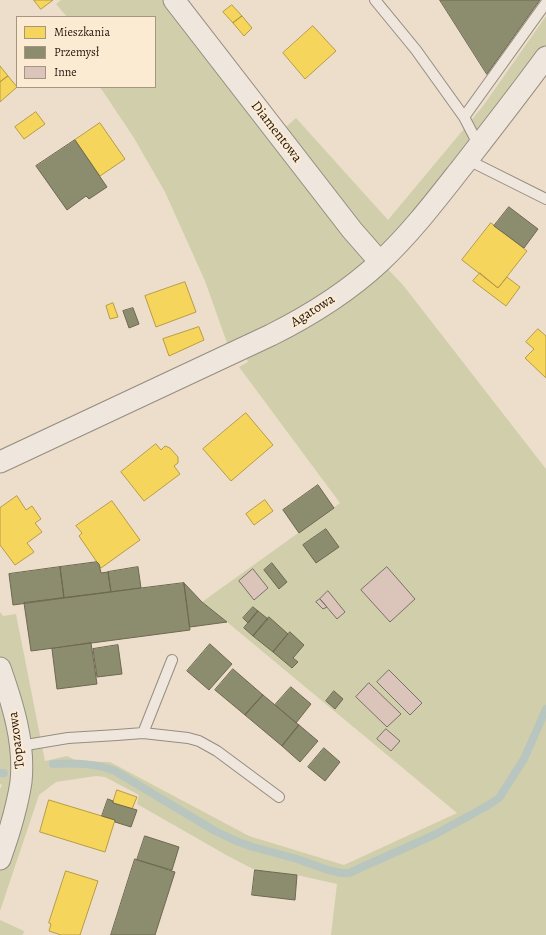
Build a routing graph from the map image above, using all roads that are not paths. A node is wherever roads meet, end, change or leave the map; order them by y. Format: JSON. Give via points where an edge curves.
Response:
{"nodes":[{"id":1,"x":174,"y":0,"type":"edge"},
{"id":2,"x":375,"y":0,"type":"edge"},
{"id":3,"x":546,"y":3,"type":"edge"},
{"id":4,"x":546,"y":57,"type":"edge"},
{"id":5,"x":464,"y":118,"type":"junction"},
{"id":6,"x":474,"y":153,"type":"junction"},
{"id":7,"x":546,"y":199,"type":"edge"},
{"id":8,"x":380,"y":262,"type":"junction"},
{"id":9,"x":0,"y":462,"type":"edge"},
{"id":10,"x":172,"y":660,"type":"dead end"},
{"id":11,"x":0,"y":668,"type":"edge"},
{"id":12,"x":143,"y":733,"type":"junction"},
{"id":13,"x":20,"y":746,"type":"junction"},
{"id":14,"x":279,"y":797,"type":"dead end"},
{"id":15,"x":0,"y":859,"type":"edge"}],
"edges":[{"from":1,"to":8,"type":"street","name":"Diamentowa","via":[[352,230]]},
{"from":2,"to":5,"type":"lane","via":[[416,50]]},
{"from":3,"to":5,"type":"lane"},
{"from":4,"to":6,"type":"street","name":"Agatowa"},
{"from":5,"to":6,"type":"lane"},
{"from":6,"to":7,"type":"lane"},
{"from":6,"to":8,"type":"street","name":"Agatowa","via":[[415,226]]},
{"from":8,"to":9,"type":"street","name":"Agatowa","via":[[331,301],[294,324]]},
{"from":10,"to":12,"type":"lane"},
{"from":11,"to":13,"type":"street","name":"Topazowa","via":[[13,706]]},
{"from":12,"to":13,"type":"lane","via":[[68,738]]},
{"from":12,"to":14,"type":"lane","via":[[173,735],[199,741],[217,751]]},
{"from":13,"to":15,"type":"street","name":"Topazowa","via":[[20,782]]}]}
